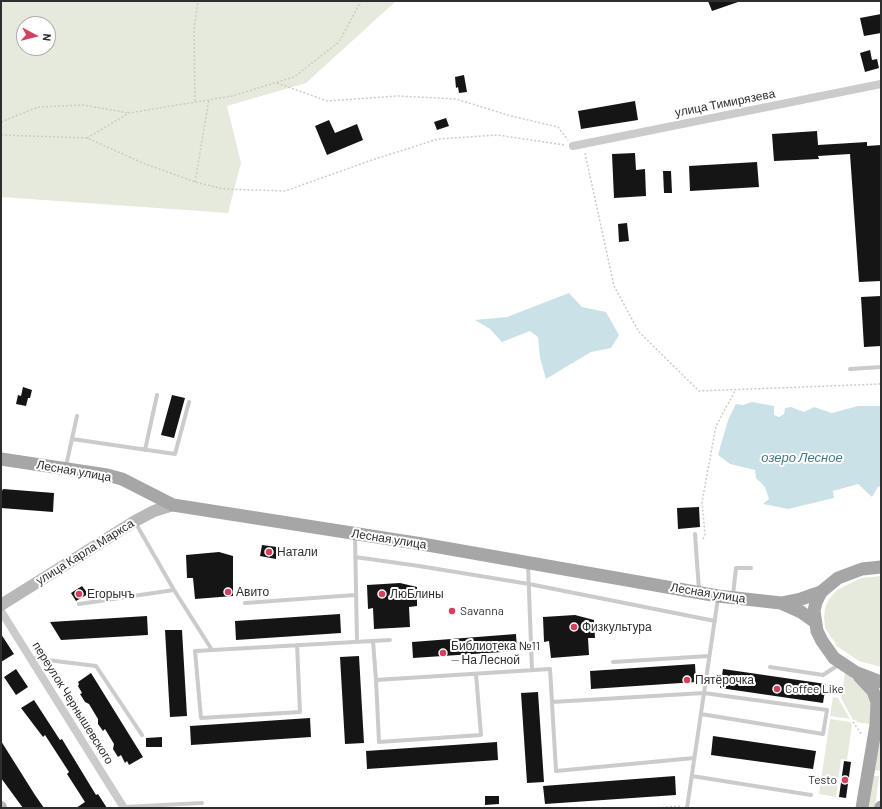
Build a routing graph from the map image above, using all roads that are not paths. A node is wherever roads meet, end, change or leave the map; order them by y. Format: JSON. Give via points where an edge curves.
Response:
{"nodes":[{"id":1,"x":881,"y":84,"type":"edge"},
{"id":2,"x":573,"y":146,"type":"road end"},
{"id":3,"x":881,"y":367,"type":"edge"},
{"id":4,"x":850,"y":369,"type":"dead end"},
{"id":5,"x":157,"y":395,"type":"dead end"},
{"id":6,"x":189,"y":402,"type":"dead end"},
{"id":7,"x":77,"y":416,"type":"dead end"},
{"id":8,"x":72,"y":439,"type":"junction"},
{"id":9,"x":145,"y":450,"type":"junction"},
{"id":10,"x":1,"y":459,"type":"edge"},
{"id":11,"x":66,"y":469,"type":"junction"},
{"id":12,"x":173,"y":505,"type":"junction"},
{"id":13,"x":135,"y":521,"type":"junction"},
{"id":14,"x":355,"y":533,"type":"junction"},
{"id":15,"x":695,"y":534,"type":"dead end"},
{"id":16,"x":355,"y":557,"type":"junction"},
{"id":17,"x":528,"y":562,"type":"junction"},
{"id":18,"x":881,"y":567,"type":"edge"},
{"id":19,"x":751,"y":568,"type":"dead end"},
{"id":20,"x":528,"y":584,"type":"junction"},
{"id":21,"x":174,"y":590,"type":"junction"},
{"id":22,"x":699,"y":592,"type":"junction"},
{"id":23,"x":821,"y":592,"type":"junction"},
{"id":24,"x":355,"y":596,"type":"junction"},
{"id":25,"x":718,"y":596,"type":"junction"},
{"id":26,"x":733,"y":597,"type":"junction"},
{"id":27,"x":245,"y":602,"type":"dead end"},
{"id":28,"x":782,"y":603,"type":"junction"},
{"id":29,"x":79,"y":604,"type":"dead end"},
{"id":30,"x":2,"y":605,"type":"edge"},
{"id":31,"x":715,"y":620,"type":"junction"},
{"id":32,"x":815,"y":622,"type":"junction"},
{"id":33,"x":390,"y":640,"type":"dead end"},
{"id":34,"x":374,"y":641,"type":"junction"},
{"id":35,"x":357,"y":642,"type":"junction"},
{"id":36,"x":297,"y":646,"type":"junction"},
{"id":37,"x":212,"y":650,"type":"junction"},
{"id":38,"x":709,"y":656,"type":"junction"},
{"id":39,"x":30,"y":658,"type":"junction"},
{"id":40,"x":612,"y":662,"type":"dead end"},
{"id":41,"x":840,"y":663,"type":"junction"},
{"id":42,"x":770,"y":667,"type":"dead end"},
{"id":43,"x":532,"y":670,"type":"junction"},
{"id":44,"x":855,"y":672,"type":"junction"},
{"id":45,"x":476,"y":674,"type":"junction"},
{"id":46,"x":376,"y":680,"type":"junction"},
{"id":47,"x":881,"y":682,"type":"edge"},
{"id":48,"x":704,"y":693,"type":"junction"},
{"id":49,"x":552,"y":702,"type":"junction"},
{"id":50,"x":701,"y":714,"type":"junction"},
{"id":51,"x":142,"y":735,"type":"dead end"},
{"id":52,"x":694,"y":758,"type":"junction"},
{"id":53,"x":692,"y":776,"type":"junction"},
{"id":54,"x":810,"y":795,"type":"dead end"},
{"id":55,"x":202,"y":803,"type":"dead end"},
{"id":56,"x":687,"y":807,"type":"edge"},
{"id":57,"x":124,"y":808,"type":"edge"},
{"id":58,"x":862,"y":808,"type":"edge"}],
"edges":[{"from":1,"to":2,"type":"street","name":"улица Тимирязева"},
{"from":3,"to":4,"type":"lane"},
{"from":5,"to":9,"type":"lane"},
{"from":6,"to":9,"type":"lane","via":[[176,454]]},
{"from":7,"to":8,"type":"lane"},
{"from":8,"to":9,"type":"lane"},
{"from":8,"to":11,"type":"lane"},
{"from":10,"to":11,"type":"main road","name":"Лесная улица"},
{"from":11,"to":12,"type":"main road","name":"Лесная улица","via":[[122,479]]},
{"from":12,"to":13,"type":"main road","name":"улица Карла Маркса"},
{"from":12,"to":14,"type":"main road","name":"Лесная улица"},
{"from":13,"to":21,"type":"lane"},
{"from":13,"to":30,"type":"main road","name":"улица Карла Маркса"},
{"from":14,"to":16,"type":"lane"},
{"from":14,"to":17,"type":"main road","name":"Лесная улица"},
{"from":15,"to":22,"type":"lane"},
{"from":16,"to":20,"type":"lane"},
{"from":16,"to":24,"type":"lane"},
{"from":17,"to":20,"type":"lane"},
{"from":17,"to":22,"type":"main road","name":"Лесная улица"},
{"from":18,"to":23,"type":"main road","name":"Лесная улица","via":[[862,569],[838,578]]},
{"from":19,"to":26,"type":"lane","via":[[736,568]]},
{"from":20,"to":31,"type":"lane"},
{"from":20,"to":43,"type":"lane"},
{"from":21,"to":29,"type":"lane"},
{"from":21,"to":37,"type":"lane"},
{"from":22,"to":25,"type":"main road","name":"Лесная улица"},
{"from":23,"to":28,"type":"main road","name":"Лесная улица","via":[[801,600]]},
{"from":23,"to":32,"type":"main road","via":[[816,602]]},
{"from":24,"to":27,"type":"lane"},
{"from":24,"to":35,"type":"lane"},
{"from":25,"to":26,"type":"main road","name":"Лесная улица"},
{"from":25,"to":31,"type":"lane"},
{"from":26,"to":28,"type":"main road","name":"Лесная улица"},
{"from":28,"to":32,"type":"main road","name":"Лесная улица"},
{"from":30,"to":39,"type":"street","name":"переулок Чернышевского"},
{"from":31,"to":38,"type":"lane"},
{"from":32,"to":41,"type":"main road","via":[[822,641]]},
{"from":33,"to":34,"type":"lane"},
{"from":34,"to":35,"type":"lane"},
{"from":34,"to":46,"type":"lane"},
{"from":35,"to":36,"type":"lane"},
{"from":36,"to":37,"type":"lane"},
{"from":36,"to":37,"type":"lane","via":[[300,712],[201,718],[195,651]]},
{"from":38,"to":40,"type":"lane"},
{"from":38,"to":48,"type":"lane"},
{"from":39,"to":51,"type":"lane","via":[[96,666]]},
{"from":39,"to":57,"type":"street","name":"переулок Чернышевского"},
{"from":41,"to":42,"type":"lane","via":[[824,675]]},
{"from":41,"to":44,"type":"main road"},
{"from":43,"to":45,"type":"lane"},
{"from":43,"to":49,"type":"lane","via":[[550,669]]},
{"from":44,"to":47,"type":"main road"},
{"from":44,"to":58,"type":"main road","via":[[873,691],[877,702],[876,724]]},
{"from":45,"to":46,"type":"lane"},
{"from":45,"to":46,"type":"lane","via":[[481,735],[379,742]]},
{"from":48,"to":49,"type":"lane"},
{"from":48,"to":50,"type":"lane"},
{"from":48,"to":50,"type":"lane","via":[[827,710],[826,718],[823,734]]},
{"from":49,"to":52,"type":"lane","via":[[556,771]]},
{"from":50,"to":52,"type":"lane"},
{"from":52,"to":53,"type":"lane"},
{"from":53,"to":54,"type":"lane"},
{"from":53,"to":56,"type":"lane"},
{"from":55,"to":57,"type":"lane"}]}
